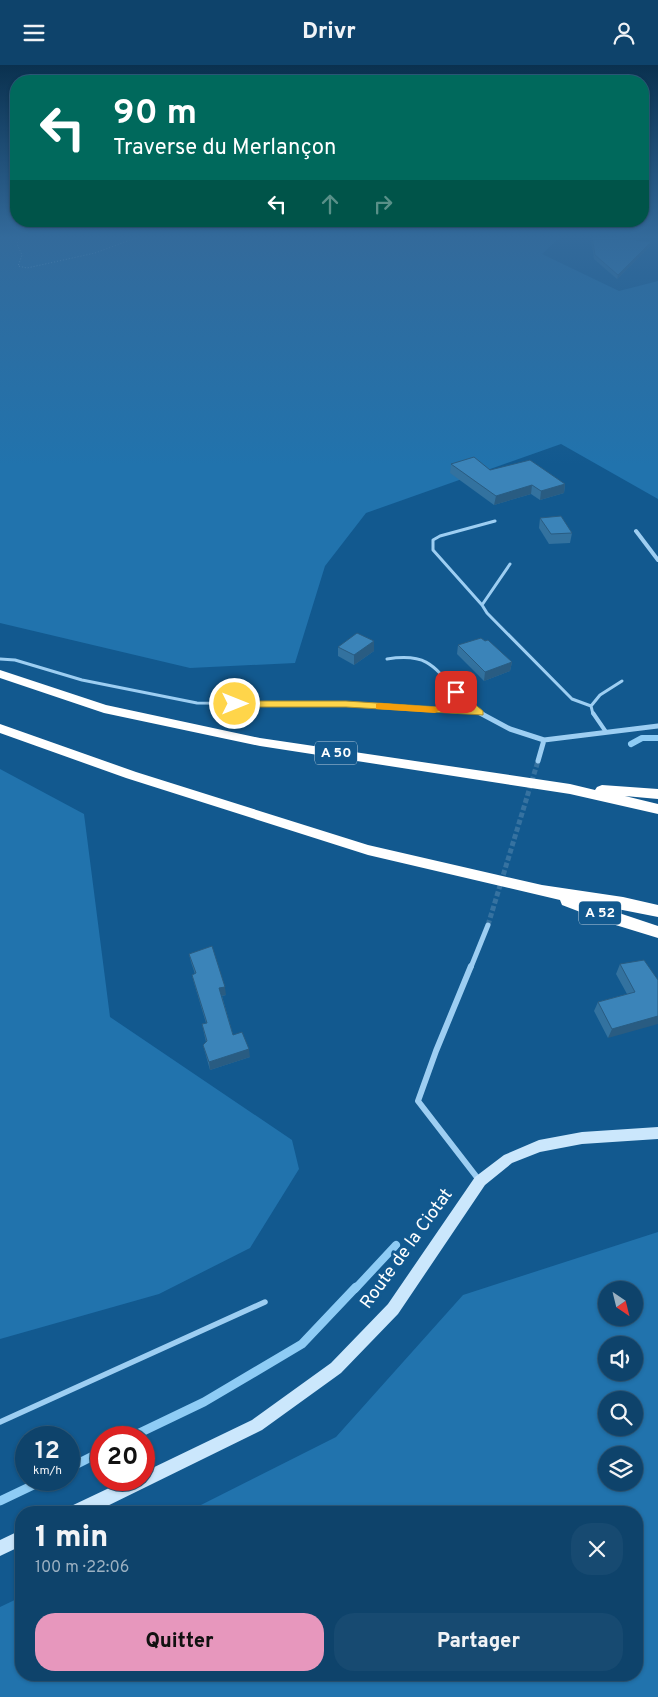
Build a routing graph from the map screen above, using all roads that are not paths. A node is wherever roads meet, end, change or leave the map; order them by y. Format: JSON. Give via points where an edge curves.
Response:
{"nodes":[{"id":1,"x":495,"y":521,"type":"dead end"},
{"id":2,"x":636,"y":531,"type":"dead end"},
{"id":3,"x":658,"y":560,"type":"edge"},
{"id":4,"x":510,"y":564,"type":"dead end"},
{"id":5,"x":482,"y":605,"type":"junction"},
{"id":6,"x":0,"y":659,"type":"edge"},
{"id":7,"x":387,"y":659,"type":"dead end"},
{"id":8,"x":0,"y":674,"type":"edge"},
{"id":9,"x":622,"y":681,"type":"dead end"},
{"id":10,"x":456,"y":692,"type":"joint"},
{"id":11,"x":591,"y":706,"type":"junction"},
{"id":12,"x":480,"y":713,"type":"junction"},
{"id":13,"x":658,"y":726,"type":"edge"},
{"id":14,"x":0,"y":728,"type":"edge"},
{"id":15,"x":606,"y":732,"type":"junction"},
{"id":16,"x":544,"y":740,"type":"junction"},
{"id":17,"x":538,"y":761,"type":"tunnel mouth"},
{"id":18,"x":570,"y":789,"type":"junction"},
{"id":19,"x":658,"y":794,"type":"edge"},
{"id":20,"x":658,"y":809,"type":"edge"},
{"id":21,"x":542,"y":891,"type":"junction"},
{"id":22,"x":658,"y":911,"type":"edge"},
{"id":23,"x":488,"y":925,"type":"tunnel mouth"},
{"id":24,"x":658,"y":932,"type":"edge"},
{"id":25,"x":658,"y":1133,"type":"edge"},
{"id":26,"x":480,"y":1181,"type":"junction"},
{"id":27,"x":265,"y":1302,"type":"dead end"},
{"id":28,"x":0,"y":1422,"type":"edge"},
{"id":29,"x":89,"y":1506,"type":"edge"},
{"id":30,"x":15,"y":1541,"type":"edge"},
{"id":31,"x":0,"y":1548,"type":"edge"}],
"edges":[{"from":1,"to":5,"type":"lane","via":[[433,540],[433,550]]},
{"from":2,"to":3,"type":"street"},
{"from":4,"to":5,"type":"lane"},
{"from":5,"to":11,"type":"lane","via":[[572,699]]},
{"from":6,"to":12,"type":"lane","via":[[15,660],[82,680],[197,703],[346,704]]},
{"from":7,"to":10,"type":"lane","via":[[404,655],[421,657],[433,665]]},
{"from":8,"to":18,"type":"highway","number":"A 50","via":[[104,709],[260,742]]},
{"from":9,"to":11,"type":"lane","via":[[600,695]]},
{"from":10,"to":12,"type":"street"},
{"from":11,"to":15,"type":"lane"},
{"from":12,"to":16,"type":"street","via":[[510,729]]},
{"from":13,"to":15,"type":"street"},
{"from":14,"to":21,"type":"highway","via":[[131,775],[368,850]]},
{"from":15,"to":16,"type":"street"},
{"from":16,"to":17,"type":"street"},
{"from":18,"to":19,"type":"highway","number":"A 50"},
{"from":18,"to":20,"type":"highway"},
{"from":21,"to":22,"type":"highway"},
{"from":21,"to":24,"type":"highway","number":"A 52"},
{"from":23,"to":26,"type":"street","via":[[418,1101]]},
{"from":25,"to":26,"type":"main road","name":"Route de la Ciotat","via":[[582,1137],[539,1147],[508,1159]]},
{"from":26,"to":29,"type":"main road","name":"Route de la Ciotat","via":[[393,1309],[336,1368],[257,1425]]},
{"from":27,"to":28,"type":"lane"},
{"from":30,"to":31,"type":"main road"}]}
